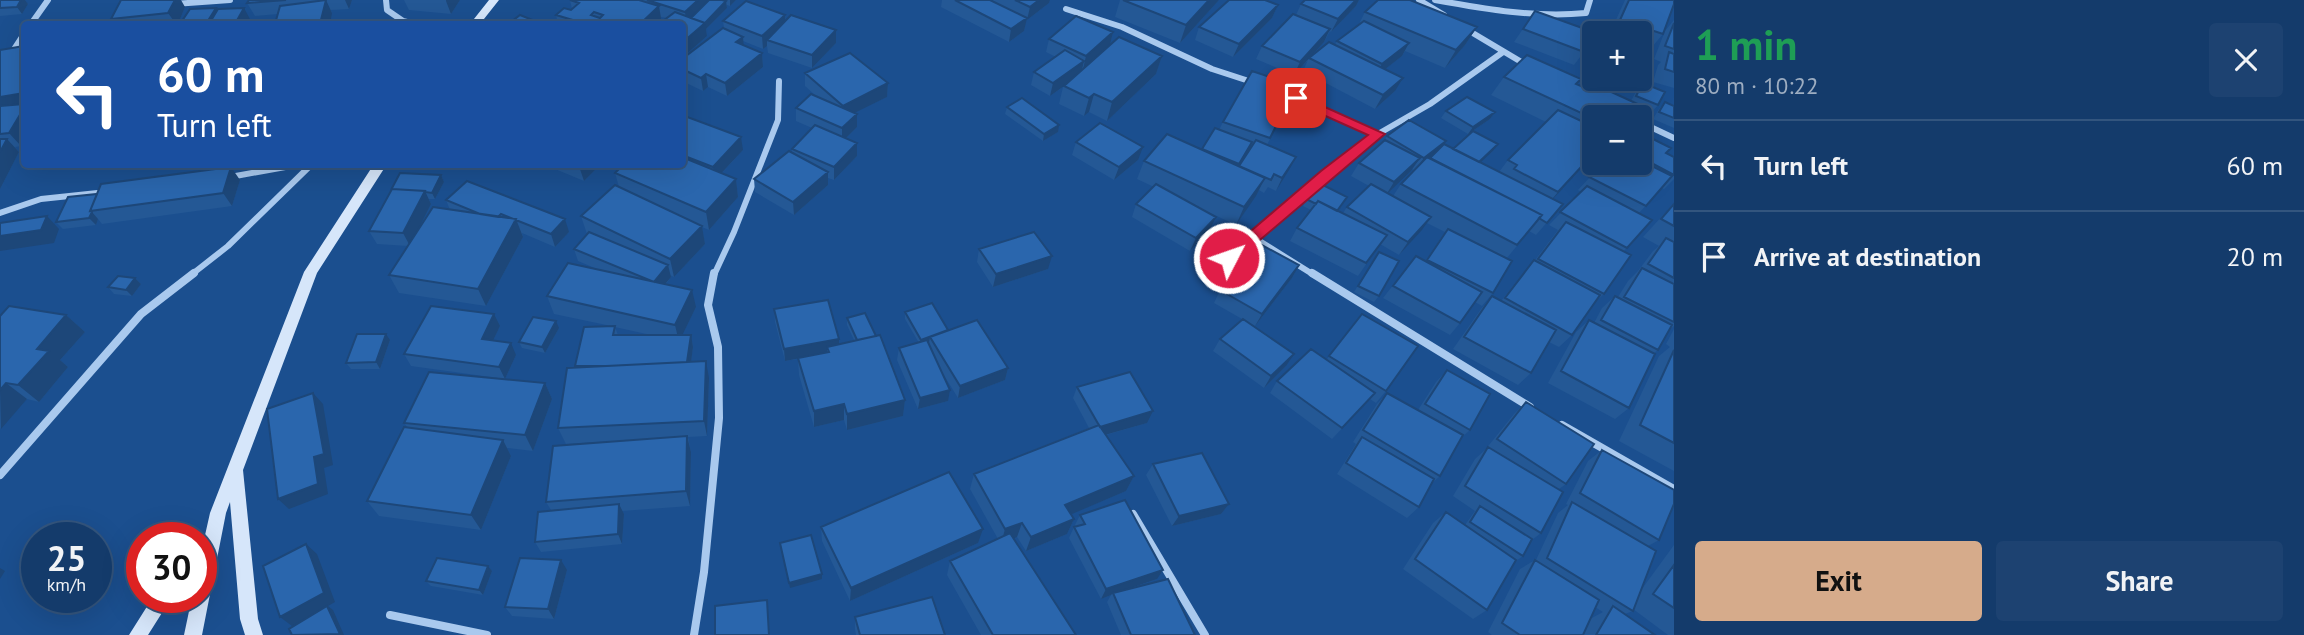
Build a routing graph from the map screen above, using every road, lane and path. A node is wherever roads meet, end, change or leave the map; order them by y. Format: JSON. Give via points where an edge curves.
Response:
{"nodes":[{"id":1,"x":48,"y":0,"type":"edge"},
{"id":2,"x":230,"y":0,"type":"edge"},
{"id":3,"x":386,"y":0,"type":"edge"},
{"id":4,"x":494,"y":0,"type":"edge"},
{"id":5,"x":1420,"y":0,"type":"edge"},
{"id":6,"x":1435,"y":0,"type":"edge"},
{"id":7,"x":1590,"y":0,"type":"edge"},
{"id":8,"x":169,"y":5,"type":"edge"},
{"id":9,"x":1066,"y":9,"type":"dead end"},
{"id":10,"x":1451,"y":18,"type":"edge"},
{"id":11,"x":33,"y":21,"type":"edge"},
{"id":12,"x":403,"y":21,"type":"edge"},
{"id":13,"x":477,"y":21,"type":"edge"},
{"id":14,"x":1462,"y":24,"type":"edge"},
{"id":15,"x":21,"y":39,"type":"edge"},
{"id":16,"x":1503,"y":52,"type":"junction"},
{"id":17,"x":6,"y":63,"type":"edge"},
{"id":18,"x":1536,"y":70,"type":"edge"},
{"id":19,"x":779,"y":81,"type":"dead end"},
{"id":20,"x":1261,"y":85,"type":"edge"},
{"id":21,"x":1273,"y":89,"type":"edge"},
{"id":22,"x":1652,"y":128,"type":"edge"},
{"id":23,"x":1378,"y":134,"type":"junction"},
{"id":24,"x":1674,"y":138,"type":"edge"},
{"id":25,"x":279,"y":168,"type":"edge"},
{"id":26,"x":308,"y":168,"type":"edge"},
{"id":27,"x":378,"y":168,"type":"edge"},
{"id":28,"x":216,"y":179,"type":"edge"},
{"id":29,"x":119,"y":190,"type":"edge"},
{"id":30,"x":0,"y":213,"type":"edge"},
{"id":31,"x":1253,"y":237,"type":"junction"},
{"id":32,"x":1229,"y":258,"type":"dead end"},
{"id":33,"x":1544,"y":415,"type":"edge"},
{"id":34,"x":1556,"y":421,"type":"edge"},
{"id":35,"x":235,"y":469,"type":"junction"},
{"id":36,"x":0,"y":475,"type":"edge"},
{"id":37,"x":1674,"y":489,"type":"edge"},
{"id":38,"x":218,"y":513,"type":"junction"},
{"id":39,"x":1133,"y":514,"type":"edge"},
{"id":40,"x":212,"y":522,"type":"edge"},
{"id":41,"x":216,"y":522,"type":"edge"},
{"id":42,"x":152,"y":613,"type":"edge"},
{"id":43,"x":198,"y":613,"type":"edge"},
{"id":44,"x":390,"y":615,"type":"dead end"},
{"id":45,"x":150,"y":616,"type":"junction"},
{"id":46,"x":128,"y":635,"type":"edge"},
{"id":47,"x":138,"y":635,"type":"edge"},
{"id":48,"x":193,"y":635,"type":"edge"},
{"id":49,"x":254,"y":635,"type":"edge"},
{"id":50,"x":487,"y":635,"type":"edge"},
{"id":51,"x":694,"y":635,"type":"edge"},
{"id":52,"x":1205,"y":635,"type":"edge"}],
"edges":[{"from":1,"to":11,"type":"street"},
{"from":2,"to":8,"type":"street"},
{"from":3,"to":12,"type":"street","via":[[387,10]]},
{"from":4,"to":13,"type":"main road"},
{"from":5,"to":10,"type":"street"},
{"from":6,"to":7,"type":"street","via":[[1560,17],[1586,13]]},
{"from":9,"to":20,"type":"street","via":[[1122,27],[1212,69]]},
{"from":14,"to":16,"type":"street","via":[[1484,34]]},
{"from":15,"to":17,"type":"street"},
{"from":16,"to":18,"type":"street"},
{"from":16,"to":23,"type":"street"},
{"from":19,"to":51,"type":"street","via":[[778,120],[715,269],[708,305],[718,347],[719,418]]},
{"from":21,"to":23,"type":"street"},
{"from":22,"to":24,"type":"street"},
{"from":23,"to":31,"type":"street"},
{"from":25,"to":28,"type":"street"},
{"from":26,"to":36,"type":"street","via":[[228,246],[141,314]]},
{"from":27,"to":35,"type":"main road","via":[[311,272]]},
{"from":29,"to":30,"type":"street","via":[[41,199]]},
{"from":31,"to":32,"type":"street"},
{"from":31,"to":33,"type":"street"},
{"from":34,"to":37,"type":"street"},
{"from":35,"to":38,"type":"main road"},
{"from":35,"to":49,"type":"main road"},
{"from":38,"to":40,"type":"main road"},
{"from":38,"to":41,"type":"main road"},
{"from":39,"to":52,"type":"street"},
{"from":42,"to":45,"type":"main road"},
{"from":43,"to":48,"type":"main road"},
{"from":44,"to":50,"type":"street"},
{"from":45,"to":46,"type":"main road"},
{"from":45,"to":47,"type":"main road"}]}
